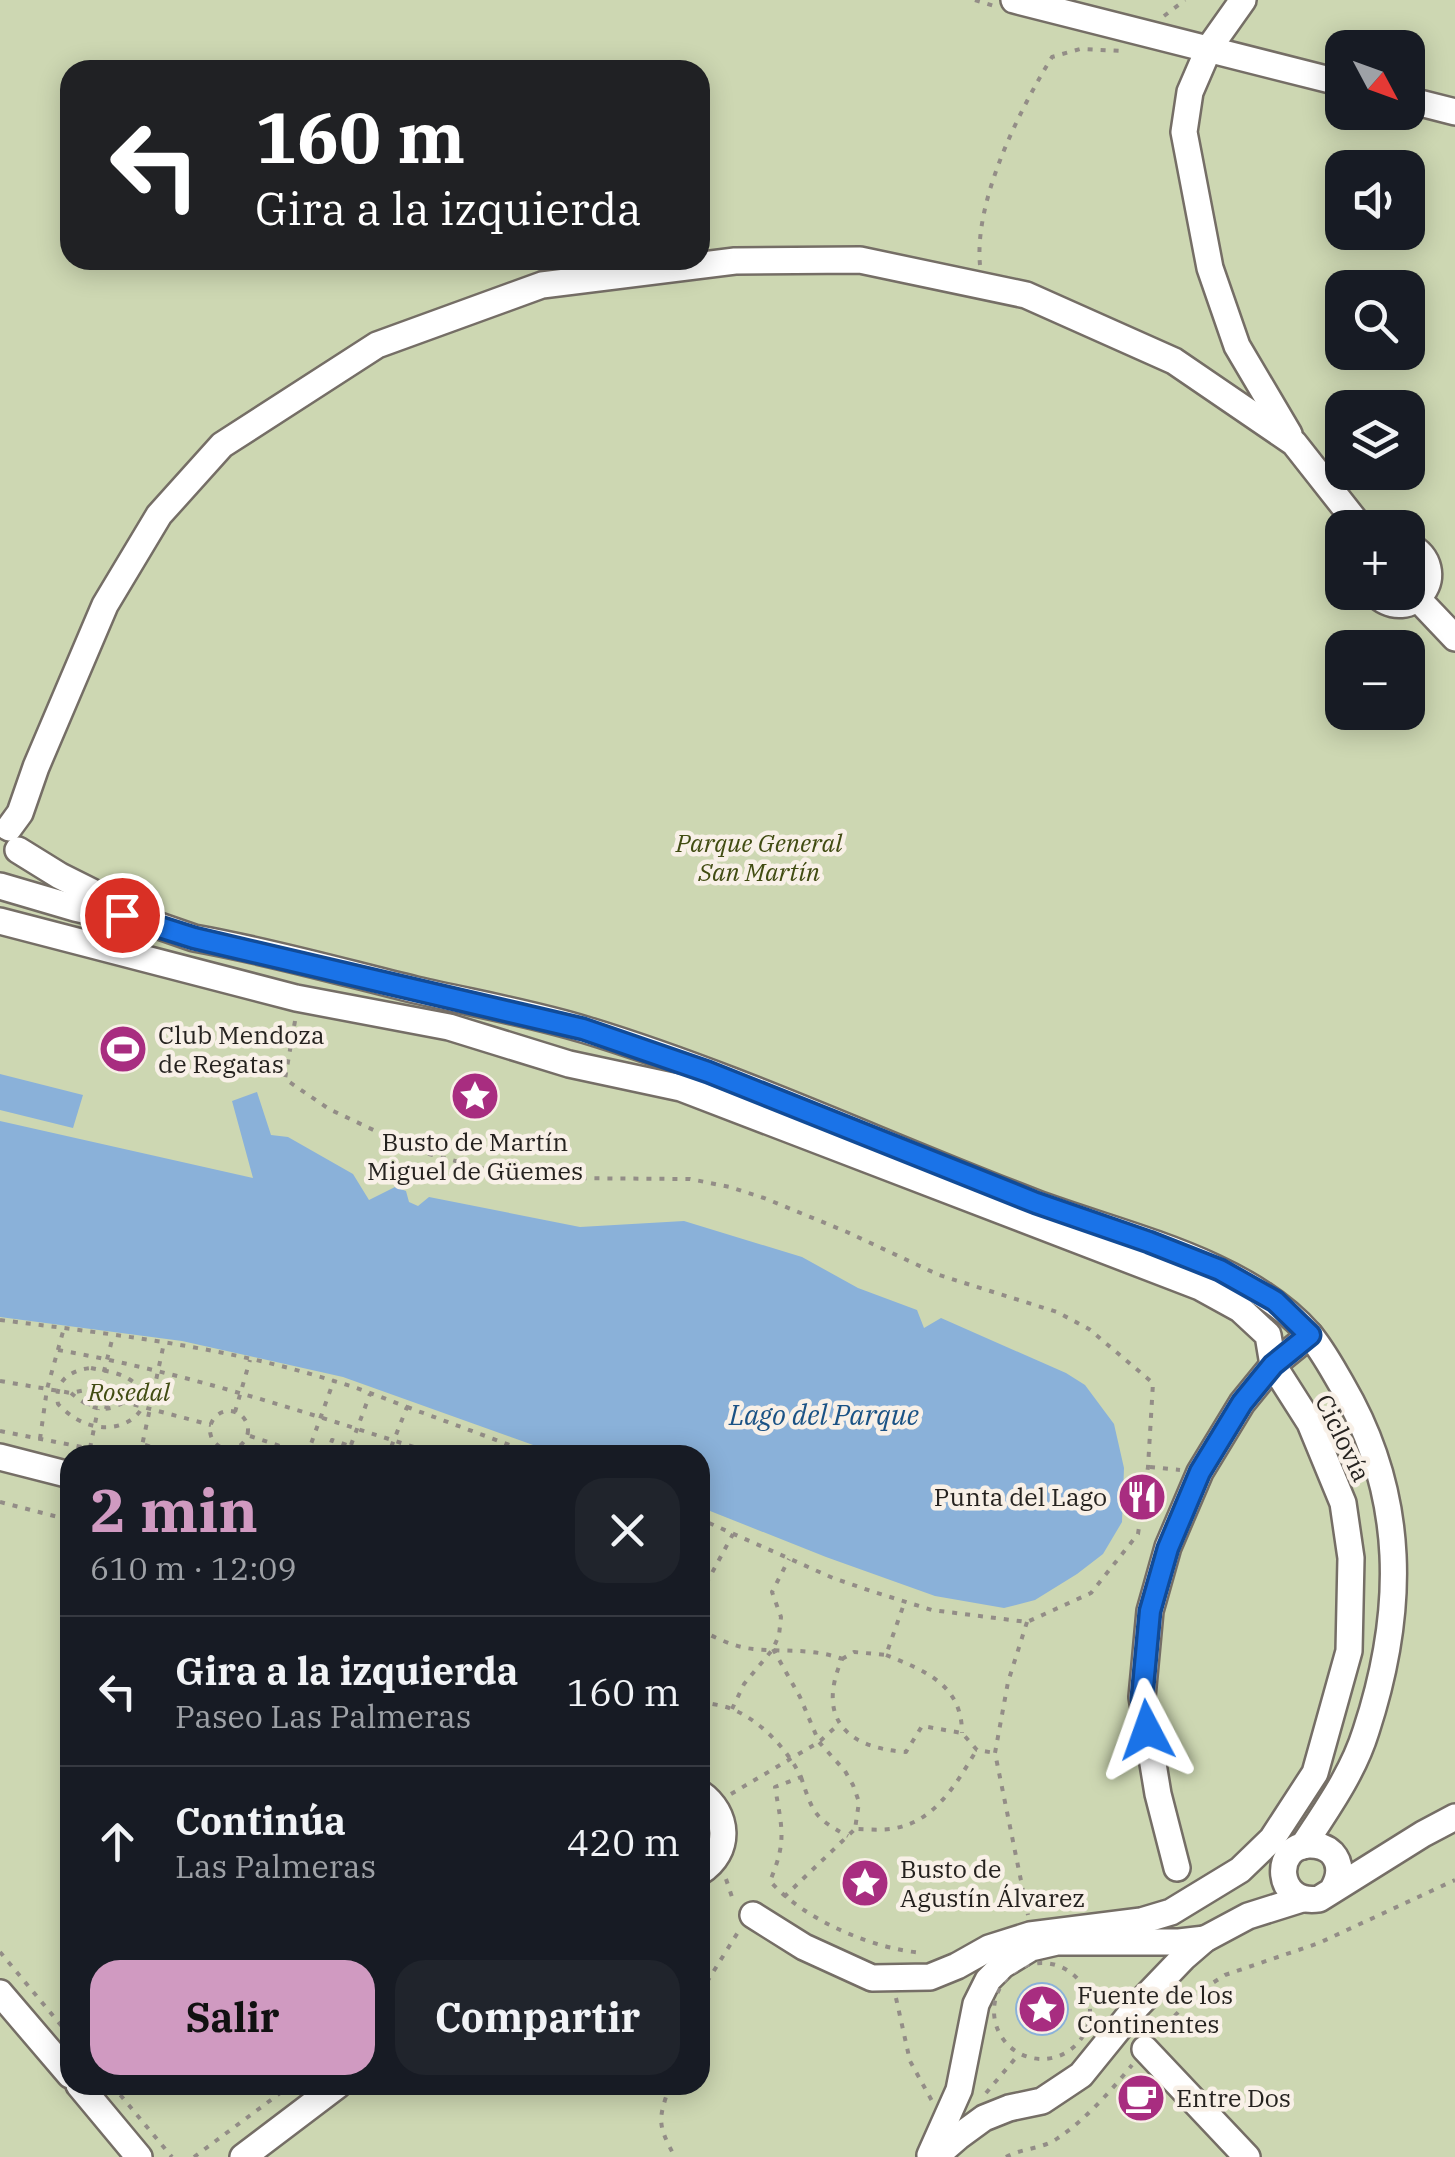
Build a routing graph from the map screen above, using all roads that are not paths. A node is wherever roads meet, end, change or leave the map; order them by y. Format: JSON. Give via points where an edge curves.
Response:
{"nodes":[{"id":1,"x":1014,"y":0,"type":"edge"},
{"id":2,"x":1243,"y":0,"type":"edge"},
{"id":3,"x":1208,"y":48,"type":"junction"},
{"id":4,"x":1325,"y":79,"type":"edge"},
{"id":5,"x":1425,"y":104,"type":"edge"},
{"id":6,"x":1455,"y":112,"type":"edge"},
{"id":7,"x":710,"y":264,"type":"edge"},
{"id":8,"x":663,"y":270,"type":"edge"},
{"id":9,"x":1294,"y":443,"type":"junction"},
{"id":10,"x":1347,"y":510,"type":"edge"},
{"id":11,"x":1425,"y":558,"type":"edge"},
{"id":12,"x":1425,"y":590,"type":"edge"},
{"id":13,"x":1425,"y":606,"type":"edge"},
{"id":14,"x":1455,"y":638,"type":"edge"},
{"id":15,"x":9,"y":833,"type":"edge"},
{"id":16,"x":0,"y":878,"type":"edge"},
{"id":17,"x":0,"y":886,"type":"edge"},
{"id":18,"x":76,"y":908,"type":"junction"},
{"id":19,"x":122,"y":915,"type":"junction"},
{"id":20,"x":0,"y":922,"type":"edge"},
{"id":21,"x":194,"y":938,"type":"junction"},
{"id":22,"x":1310,"y":1335,"type":"junction"},
{"id":23,"x":1273,"y":1365,"type":"junction"},
{"id":24,"x":0,"y":1458,"type":"edge"},
{"id":25,"x":60,"y":1473,"type":"edge"},
{"id":26,"x":1342,"y":1786,"type":"junction"},
{"id":27,"x":710,"y":1803,"type":"edge"},
{"id":28,"x":1455,"y":1817,"type":"edge"},
{"id":29,"x":1423,"y":1834,"type":"junction"},
{"id":30,"x":1303,"y":1846,"type":"junction"},
{"id":31,"x":1334,"y":1856,"type":"junction"},
{"id":32,"x":710,"y":1864,"type":"edge"},
{"id":33,"x":1176,"y":1868,"type":"dead end"},
{"id":34,"x":1283,"y":1874,"type":"junction"},
{"id":35,"x":1334,"y":1889,"type":"junction"},
{"id":36,"x":1302,"y":1899,"type":"junction"},
{"id":37,"x":753,"y":1915,"type":"road end"},
{"id":38,"x":1248,"y":1916,"type":"junction"},
{"id":39,"x":1205,"y":1939,"type":"junction"},
{"id":40,"x":1,"y":1996,"type":"edge"},
{"id":41,"x":1146,"y":2048,"type":"road end"},
{"id":42,"x":60,"y":2064,"type":"edge"},
{"id":43,"x":86,"y":2095,"type":"edge"},
{"id":44,"x":325,"y":2095,"type":"edge"},
{"id":45,"x":139,"y":2157,"type":"edge"},
{"id":46,"x":243,"y":2157,"type":"edge"},
{"id":47,"x":932,"y":2157,"type":"edge"},
{"id":48,"x":1247,"y":2157,"type":"edge"}],
"edges":[{"from":1,"to":3,"type":"street"},
{"from":2,"to":3,"type":"street"},
{"from":3,"to":4,"type":"street"},
{"from":3,"to":9,"type":"street","via":[[1190,92],[1184,132],[1210,268],[1237,346]]},
{"from":5,"to":6,"type":"street"},
{"from":7,"to":9,"type":"street","via":[[860,260],[1026,294],[1174,361]]},
{"from":8,"to":15,"type":"street","via":[[542,285],[377,345],[222,445],[159,515],[105,605]]},
{"from":9,"to":10,"type":"street"},
{"from":11,"to":12,"type":"street"},
{"from":13,"to":14,"type":"street"},
{"from":15,"to":16,"type":"street","via":[[12,868]]},
{"from":15,"to":19,"type":"street"},
{"from":17,"to":18,"type":"street"},
{"from":18,"to":19,"type":"street"},
{"from":18,"to":21,"type":"street","via":[[86,928],[173,952]]},
{"from":19,"to":21,"type":"street"},
{"from":20,"to":23,"type":"street","via":[[681,1088],[1200,1288],[1240,1309],[1268,1335]]},
{"from":21,"to":22,"type":"street","via":[[583,1029],[708,1072],[1220,1270],[1275,1301]]},
{"from":22,"to":23,"type":"street"},
{"from":22,"to":26,"type":"street","via":[[1356,1409],[1394,1538],[1386,1658],[1366,1734]]},
{"from":23,"to":33,"type":"street","via":[[1200,1472],[1150,1611],[1142,1698]]},
{"from":23,"to":37,"type":"street","via":[[1310,1423],[1343,1504],[1350,1558],[1349,1652],[1315,1772],[1272,1839],[1240,1870],[1171,1912],[1030,1936],[930,1978],[872,1978]]},
{"from":24,"to":25,"type":"street"},
{"from":26,"to":30,"type":"street"},
{"from":26,"to":31,"type":"street"},
{"from":27,"to":32,"type":"street","via":[[724,1830]]},
{"from":28,"to":29,"type":"street"},
{"from":29,"to":31,"type":"street"},
{"from":29,"to":35,"type":"street"},
{"from":30,"to":31,"type":"street","via":[[1324,1847]]},
{"from":30,"to":34,"type":"street","via":[[1288,1856]]},
{"from":31,"to":35,"type":"street"},
{"from":34,"to":36,"type":"street"},
{"from":34,"to":38,"type":"street"},
{"from":35,"to":36,"type":"street","via":[[1319,1900]]},
{"from":36,"to":38,"type":"street"},
{"from":38,"to":39,"type":"street"},
{"from":39,"to":47,"type":"street","via":[[1081,2074],[1042,2100],[984,2118]]},
{"from":39,"to":47,"type":"street","via":[[1058,1942],[1003,1964],[976,2004],[959,2090]]},
{"from":40,"to":42,"type":"street"},
{"from":41,"to":48,"type":"street"},
{"from":43,"to":45,"type":"street"},
{"from":44,"to":46,"type":"street"}]}
